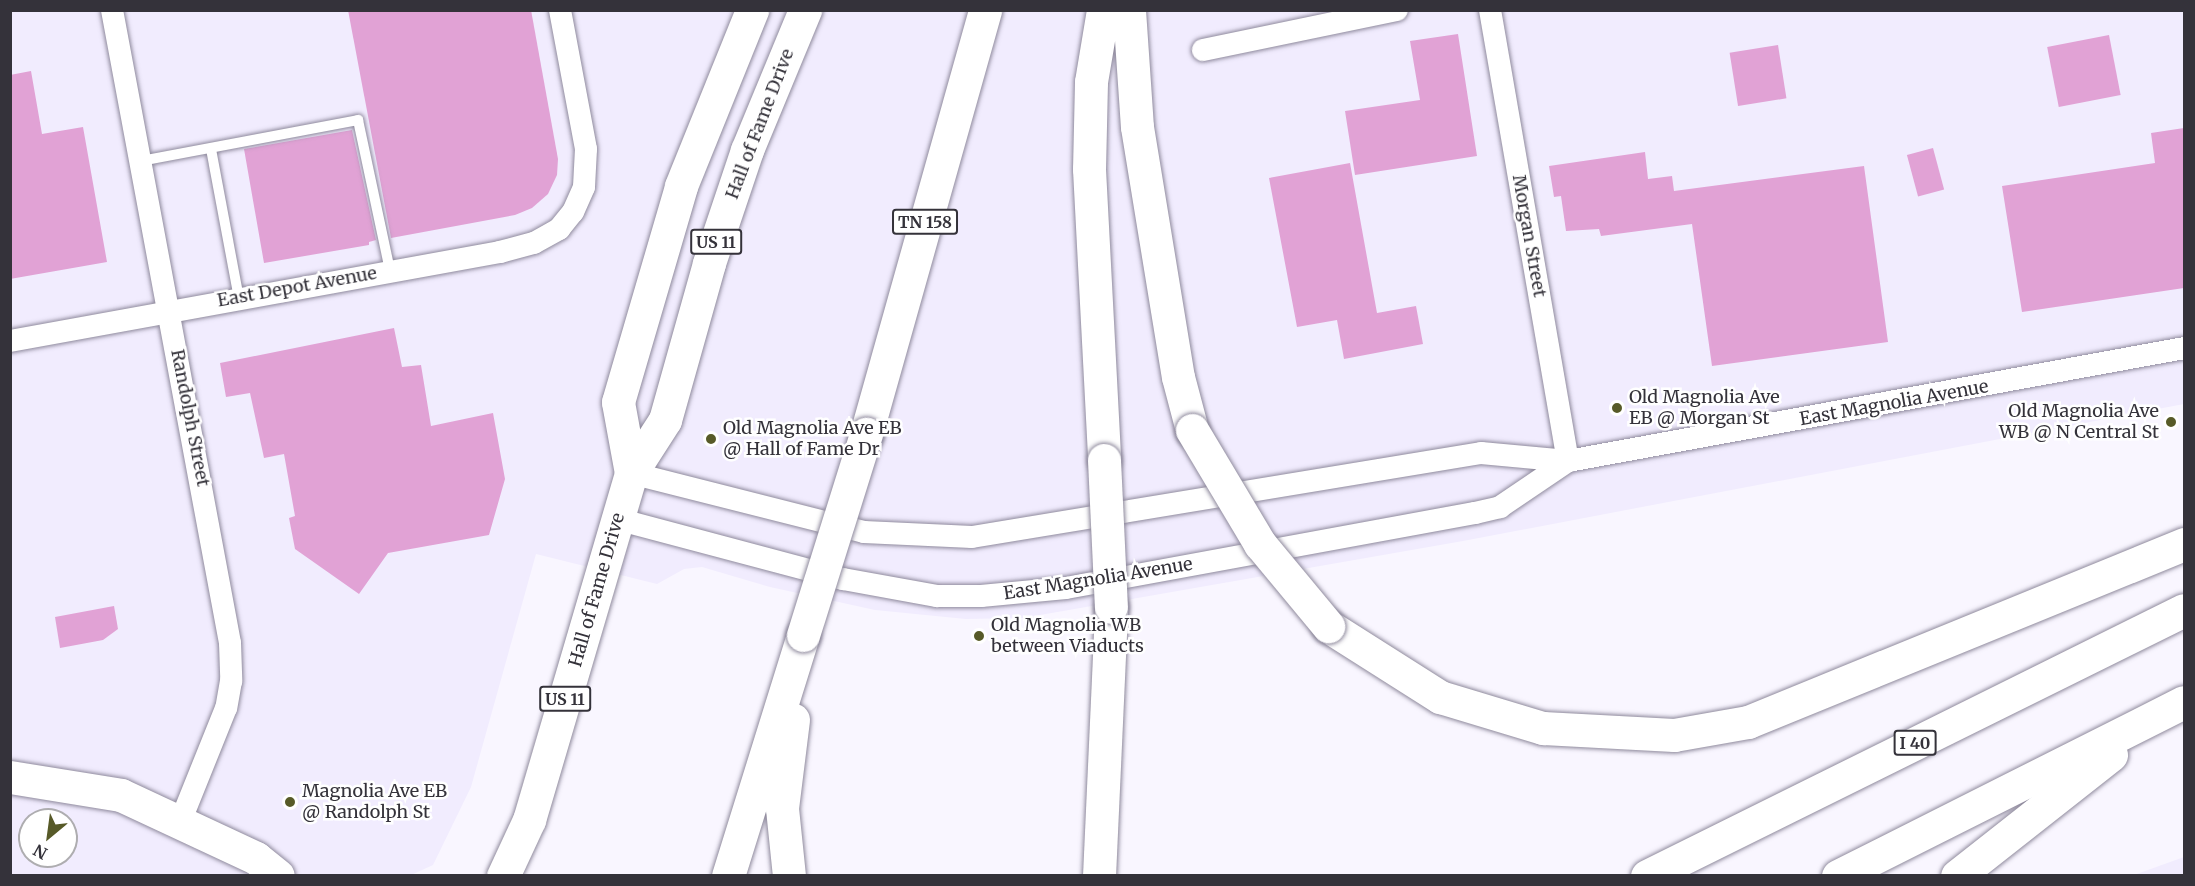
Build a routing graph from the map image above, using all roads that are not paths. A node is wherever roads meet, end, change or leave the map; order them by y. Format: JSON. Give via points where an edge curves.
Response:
{"nodes":[{"id":1,"x":112,"y":10,"type":"edge"},
{"id":2,"x":560,"y":10,"type":"edge"},
{"id":3,"x":752,"y":10,"type":"edge"},
{"id":4,"x":805,"y":10,"type":"edge"},
{"id":5,"x":985,"y":10,"type":"edge"},
{"id":6,"x":1103,"y":10,"type":"edge"},
{"id":7,"x":1129,"y":10,"type":"edge"},
{"id":8,"x":1397,"y":10,"type":"edge"},
{"id":9,"x":1490,"y":10,"type":"edge"},
{"id":10,"x":1203,"y":50,"type":"dead end"},
{"id":11,"x":211,"y":149,"type":"junction"},
{"id":12,"x":141,"y":160,"type":"junction"},
{"id":13,"x":390,"y":271,"type":"junction"},
{"id":14,"x":239,"y":298,"type":"junction"},
{"id":15,"x":170,"y":310,"type":"junction"},
{"id":16,"x":10,"y":341,"type":"edge"},
{"id":17,"x":2184,"y":348,"type":"edge"},
{"id":18,"x":1568,"y":461,"type":"junction"},
{"id":19,"x":631,"y":474,"type":"junction"},
{"id":20,"x":617,"y":519,"type":"junction"},
{"id":21,"x":2184,"y":544,"type":"edge"},
{"id":22,"x":2184,"y":610,"type":"edge"},
{"id":23,"x":803,"y":635,"type":"junction"},
{"id":24,"x":2176,"y":707,"type":"edge"},
{"id":25,"x":10,"y":777,"type":"edge"},
{"id":26,"x":181,"y":820,"type":"junction"},
{"id":27,"x":278,"y":876,"type":"edge"},
{"id":28,"x":503,"y":876,"type":"edge"},
{"id":29,"x":728,"y":876,"type":"edge"},
{"id":30,"x":789,"y":876,"type":"edge"},
{"id":31,"x":1099,"y":876,"type":"edge"},
{"id":32,"x":1647,"y":876,"type":"edge"},
{"id":33,"x":1838,"y":876,"type":"edge"},
{"id":34,"x":1957,"y":876,"type":"edge"}],
"edges":[{"from":1,"to":12,"type":"street","name":"Randolph Street"},
{"from":2,"to":13,"type":"street","name":"East Depot Avenue","via":[[586,149],[584,187],[573,212],[559,229],[534,243]]},
{"from":3,"to":19,"type":"main road","name":"Hall of Fame Drive","number":"US 11","via":[[681,186],[618,402]]},
{"from":4,"to":19,"type":"main road","name":"Hall of Fame Drive","number":"US 11","via":[[747,150],[709,263],[665,420]]},
{"from":5,"to":23,"type":"main road","number":"TN 158","bridge":true,"via":[[866,434]]},
{"from":6,"to":31,"type":"main road","bridge":true,"via":[[1091,82],[1089,169],[1111,607]]},
{"from":7,"to":21,"type":"main road","bridge":true,"via":[[1137,127],[1178,377],[1192,430],[1260,544],[1328,626],[1440,697],[1544,728],[1674,735],[1748,722]]},
{"from":8,"to":10,"type":"street"},
{"from":9,"to":18,"type":"street","name":"Morgan Street"},
{"from":11,"to":12,"type":"lane"},
{"from":11,"to":13,"type":"lane","via":[[358,120]]},
{"from":11,"to":14,"type":"lane"},
{"from":12,"to":15,"type":"street","name":"Randolph Street"},
{"from":13,"to":14,"type":"street","name":"East Depot Avenue"},
{"from":14,"to":15,"type":"street","name":"East Depot Avenue"},
{"from":15,"to":16,"type":"street","name":"East Depot Avenue"},
{"from":15,"to":26,"type":"street","name":"Randolph Street","via":[[224,600],[231,681],[226,708]]},
{"from":17,"to":18,"type":"street","name":"East Magnolia Avenue"},
{"from":18,"to":19,"type":"street","name":"East Magnolia Avenue","via":[[1481,453],[972,537],[864,532]]},
{"from":18,"to":20,"type":"street","name":"East Magnolia Avenue","via":[[1500,507],[1475,513],[1077,586],[981,597],[937,596],[843,579]]},
{"from":19,"to":20,"type":"main road","name":"Hall of Fame Drive","number":"US 11"},
{"from":20,"to":28,"type":"main road","name":"Hall of Fame Drive","number":"US 11","via":[[529,820]]},
{"from":22,"to":32,"type":"main road","number":"I 40"},
{"from":23,"to":29,"type":"main road"},
{"from":23,"to":30,"type":"main road","via":[[782,808]]},
{"from":24,"to":33,"type":"main road"},
{"from":24,"to":34,"type":"main road"},
{"from":25,"to":26,"type":"main road","via":[[121,795]]},
{"from":26,"to":27,"type":"main road","via":[[256,858]]}]}
